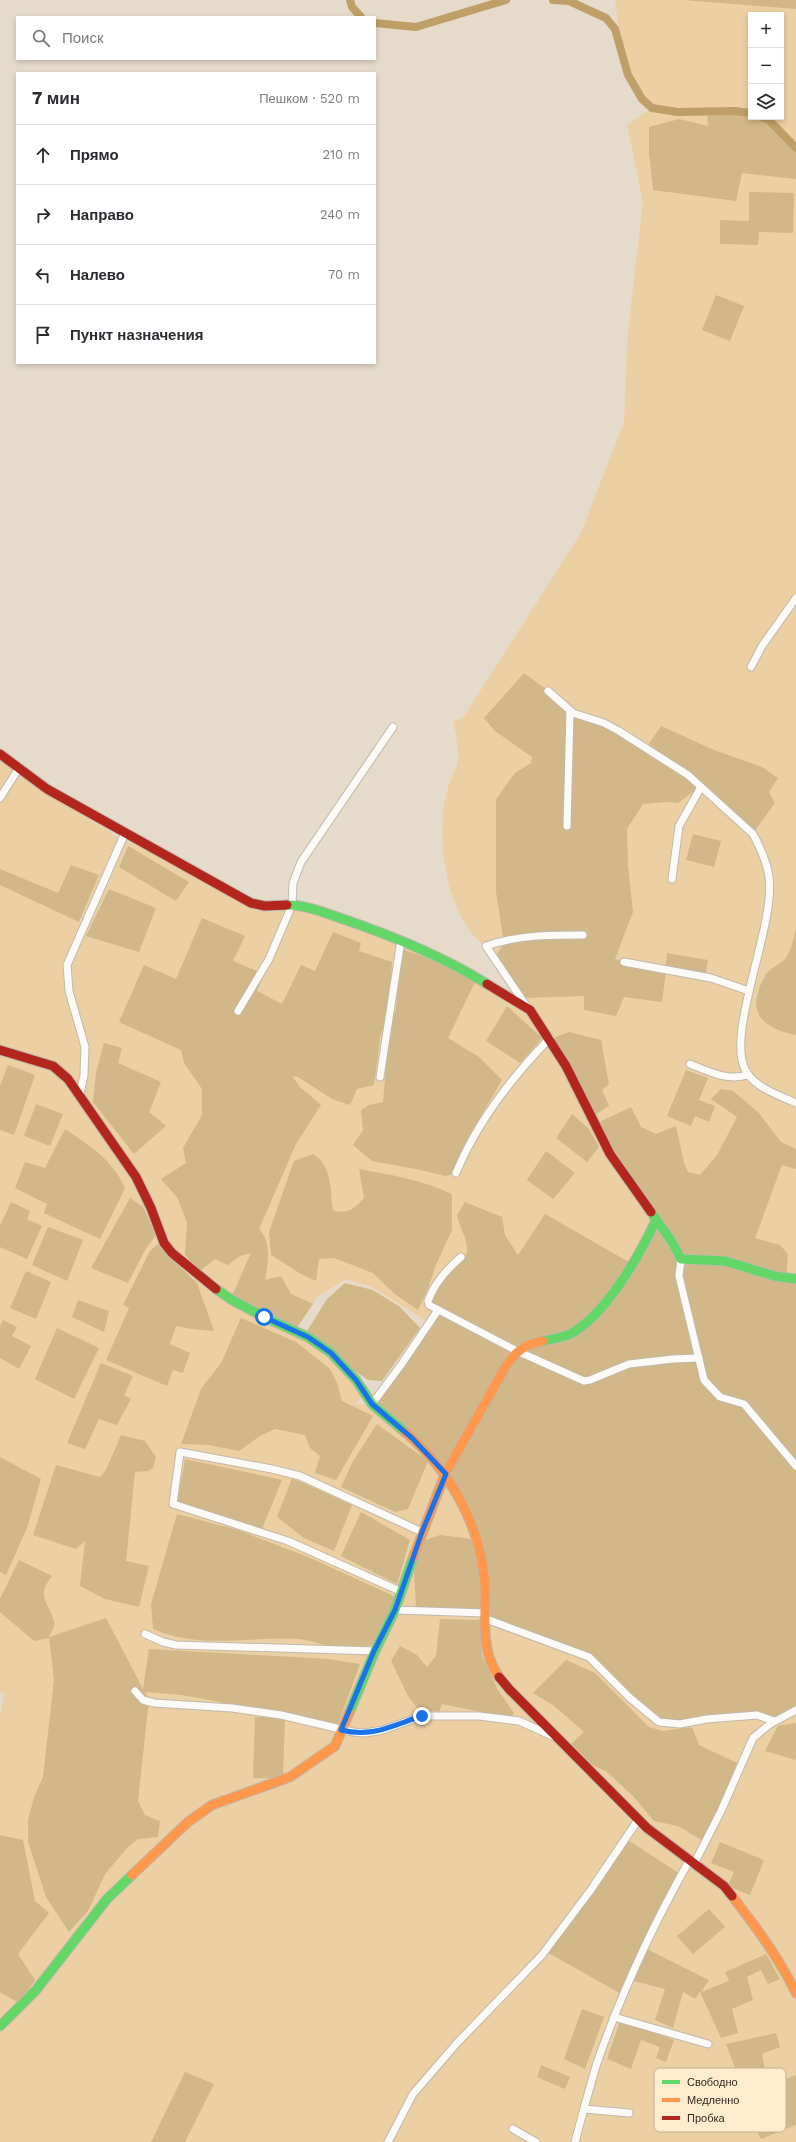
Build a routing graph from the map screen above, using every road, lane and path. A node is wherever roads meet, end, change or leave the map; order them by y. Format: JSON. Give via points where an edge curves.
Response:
{"nodes":[{"id":1,"x":796,"y":598,"type":"edge"},
{"id":2,"x":750,"y":667,"type":"dead end"},
{"id":3,"x":548,"y":691,"type":"dead end"},
{"id":4,"x":570,"y":711,"type":"junction"},
{"id":5,"x":393,"y":727,"type":"dead end"},
{"id":6,"x":0,"y":754,"type":"edge"},
{"id":7,"x":19,"y":768,"type":"junction"},
{"id":8,"x":701,"y":787,"type":"junction"},
{"id":9,"x":0,"y":798,"type":"edge"},
{"id":10,"x":567,"y":826,"type":"dead end"},
{"id":11,"x":124,"y":833,"type":"junction"},
{"id":12,"x":672,"y":878,"type":"dead end"},
{"id":13,"x":292,"y":905,"type":"junction"},
{"id":14,"x":583,"y":935,"type":"dead end"},
{"id":15,"x":401,"y":940,"type":"junction"},
{"id":16,"x":624,"y":962,"type":"dead end"},
{"id":17,"x":749,"y":990,"type":"junction"},
{"id":18,"x":530,"y":1010,"type":"junction"},
{"id":19,"x":238,"y":1011,"type":"dead end"},
{"id":20,"x":550,"y":1038,"type":"junction"},
{"id":21,"x":0,"y":1050,"type":"edge"},
{"id":22,"x":690,"y":1064,"type":"dead end"},
{"id":23,"x":748,"y":1075,"type":"junction"},
{"id":24,"x":380,"y":1077,"type":"dead end"},
{"id":25,"x":80,"y":1094,"type":"junction"},
{"id":26,"x":796,"y":1103,"type":"edge"},
{"id":27,"x":456,"y":1173,"type":"dead end"},
{"id":28,"x":656,"y":1220,"type":"junction"},
{"id":29,"x":461,"y":1257,"type":"dead end"},
{"id":30,"x":681,"y":1259,"type":"junction"},
{"id":31,"x":796,"y":1279,"type":"edge"},
{"id":32,"x":438,"y":1310,"type":"junction"},
{"id":33,"x":517,"y":1351,"type":"junction"},
{"id":34,"x":698,"y":1358,"type":"junction"},
{"id":35,"x":372,"y":1404,"type":"junction"},
{"id":36,"x":796,"y":1466,"type":"edge"},
{"id":37,"x":446,"y":1474,"type":"junction"},
{"id":38,"x":422,"y":1532,"type":"junction"},
{"id":39,"x":402,"y":1592,"type":"junction"},
{"id":40,"x":395,"y":1610,"type":"junction"},
{"id":41,"x":486,"y":1616,"type":"junction"},
{"id":42,"x":145,"y":1634,"type":"dead end"},
{"id":43,"x":374,"y":1651,"type":"junction"},
{"id":44,"x":135,"y":1691,"type":"dead end"},
{"id":45,"x":796,"y":1710,"type":"edge"},
{"id":46,"x":774,"y":1721,"type":"junction"},
{"id":47,"x":341,"y":1730,"type":"junction"},
{"id":48,"x":562,"y":1741,"type":"junction"},
{"id":49,"x":638,"y":1820,"type":"junction"},
{"id":50,"x":692,"y":1863,"type":"junction"},
{"id":51,"x":796,"y":1993,"type":"edge"},
{"id":52,"x":614,"y":2017,"type":"junction"},
{"id":53,"x":0,"y":2026,"type":"edge"},
{"id":54,"x":708,"y":2044,"type":"dead end"},
{"id":55,"x":584,"y":2109,"type":"junction"},
{"id":56,"x":629,"y":2113,"type":"dead end"},
{"id":57,"x":513,"y":2129,"type":"dead end"},
{"id":58,"x":388,"y":2142,"type":"edge"},
{"id":59,"x":536,"y":2142,"type":"edge"},
{"id":60,"x":575,"y":2142,"type":"edge"}],
"edges":[{"from":1,"to":2,"type":"street"},
{"from":3,"to":4,"type":"street"},
{"from":4,"to":8,"type":"street","via":[[619,731],[688,775]]},
{"from":4,"to":10,"type":"street"},
{"from":5,"to":13,"type":"street","via":[[300,862],[293,883]]},
{"from":6,"to":7,"type":"street"},
{"from":7,"to":9,"type":"street"},
{"from":7,"to":11,"type":"street","via":[[47,789]]},
{"from":8,"to":12,"type":"street","via":[[679,826]]},
{"from":8,"to":17,"type":"street","via":[[753,834],[769,876],[770,893],[765,931]]},
{"from":11,"to":13,"type":"street","via":[[251,903],[272,907]]},
{"from":11,"to":25,"type":"street","via":[[67,965],[69,991],[84,1047],[84,1076]]},
{"from":13,"to":15,"type":"street","via":[[305,906]]},
{"from":13,"to":19,"type":"street","via":[[268,959]]},
{"from":14,"to":18,"type":"street","via":[[520,938],[486,946]]},
{"from":15,"to":18,"type":"street","via":[[456,964]]},
{"from":15,"to":24,"type":"street"},
{"from":16,"to":17,"type":"street","via":[[711,978]]},
{"from":17,"to":23,"type":"street","via":[[740,1050],[740,1059]]},
{"from":18,"to":20,"type":"street"},
{"from":20,"to":27,"type":"street","via":[[504,1091],[472,1139]]},
{"from":20,"to":28,"type":"street","via":[[610,1154]]},
{"from":21,"to":25,"type":"street","via":[[53,1066]]},
{"from":22,"to":23,"type":"street","via":[[728,1078]]},
{"from":23,"to":26,"type":"street","via":[[771,1092]]},
{"from":25,"to":35,"type":"street","via":[[136,1177],[164,1243],[172,1253],[232,1300],[317,1342],[342,1364]]},
{"from":28,"to":30,"type":"street"},
{"from":28,"to":33,"type":"street","via":[[635,1262],[592,1316],[562,1337],[532,1344]]},
{"from":29,"to":32,"type":"street","via":[[432,1292],[428,1303]]},
{"from":30,"to":31,"type":"street","via":[[714,1258],[783,1278]]},
{"from":30,"to":34,"type":"street","via":[[679,1276]]},
{"from":32,"to":33,"type":"street"},
{"from":32,"to":35,"type":"street"},
{"from":33,"to":34,"type":"street","via":[[584,1381],[629,1364]]},
{"from":33,"to":37,"type":"street","via":[[506,1366]]},
{"from":34,"to":36,"type":"street","via":[[702,1374],[710,1388],[720,1397],[744,1404]]},
{"from":35,"to":37,"type":"street","via":[[412,1438]]},
{"from":37,"to":38,"type":"street"},
{"from":37,"to":41,"type":"street","via":[[476,1535],[481,1555]]},
{"from":38,"to":39,"type":"street"},
{"from":38,"to":39,"type":"street","via":[[300,1476],[180,1452],[173,1504],[288,1541]]},
{"from":39,"to":40,"type":"street"},
{"from":40,"to":41,"type":"street"},
{"from":40,"to":43,"type":"street"},
{"from":41,"to":46,"type":"street","via":[[588,1657],[659,1722],[680,1724],[757,1715]]},
{"from":41,"to":48,"type":"street","via":[[485,1640],[488,1655],[498,1675]]},
{"from":42,"to":43,"type":"street","via":[[176,1645]]},
{"from":43,"to":47,"type":"street"},
{"from":44,"to":47,"type":"street","via":[[143,1700],[154,1703],[232,1708],[280,1715]]},
{"from":45,"to":46,"type":"street"},
{"from":46,"to":50,"type":"street","via":[[754,1738],[721,1811]]},
{"from":47,"to":48,"type":"street","via":[[365,1733],[383,1730],[422,1716],[479,1716],[519,1721]]},
{"from":47,"to":53,"type":"street","via":[[334,1746],[300,1772],[281,1782],[212,1805],[182,1827],[106,1899],[36,1990]]},
{"from":48,"to":49,"type":"street"},
{"from":49,"to":50,"type":"street"},
{"from":49,"to":58,"type":"street","via":[[542,1955],[457,2043],[413,2094]]},
{"from":50,"to":51,"type":"street","via":[[733,1896],[785,1970]]},
{"from":50,"to":52,"type":"street","via":[[644,1950]]},
{"from":52,"to":54,"type":"street"},
{"from":52,"to":55,"type":"street"},
{"from":55,"to":56,"type":"street"},
{"from":55,"to":60,"type":"street"},
{"from":57,"to":59,"type":"street"}]}
